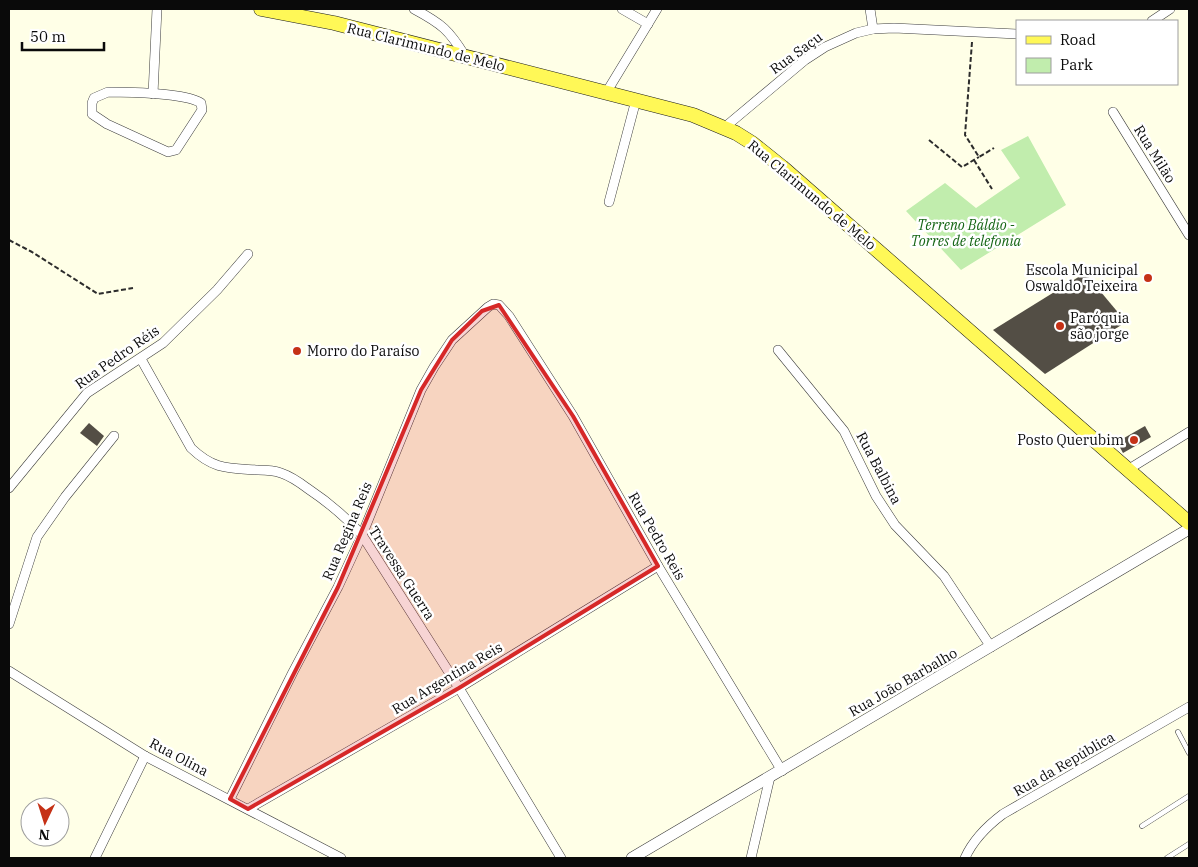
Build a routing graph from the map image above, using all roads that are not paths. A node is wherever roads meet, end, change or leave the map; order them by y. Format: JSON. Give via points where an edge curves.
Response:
{"nodes":[{"id":1,"x":157,"y":9,"type":"edge"},
{"id":2,"x":261,"y":9,"type":"edge"},
{"id":3,"x":414,"y":9,"type":"edge"},
{"id":4,"x":622,"y":9,"type":"edge"},
{"id":5,"x":657,"y":9,"type":"edge"},
{"id":6,"x":870,"y":9,"type":"edge"},
{"id":7,"x":1170,"y":9,"type":"edge"},
{"id":8,"x":1154,"y":20,"type":"edge"},
{"id":9,"x":648,"y":24,"type":"junction"},
{"id":10,"x":873,"y":29,"type":"junction"},
{"id":11,"x":1016,"y":34,"type":"edge"},
{"id":12,"x":465,"y":56,"type":"junction"},
{"id":13,"x":606,"y":93,"type":"junction"},
{"id":14,"x":153,"y":94,"type":"junction"},
{"id":15,"x":636,"y":100,"type":"junction"},
{"id":16,"x":1113,"y":112,"type":"dead end"},
{"id":17,"x":725,"y":127,"type":"junction"},
{"id":18,"x":609,"y":202,"type":"dead end"},
{"id":19,"x":1189,"y":235,"type":"edge"},
{"id":20,"x":248,"y":254,"type":"dead end"},
{"id":21,"x":509,"y":316,"type":"joint"},
{"id":22,"x":778,"y":350,"type":"dead end"},
{"id":23,"x":141,"y":359,"type":"junction"},
{"id":24,"x":1189,"y":432,"type":"edge"},
{"id":25,"x":114,"y":436,"type":"dead end"},
{"id":26,"x":1129,"y":469,"type":"junction"},
{"id":27,"x":9,"y":488,"type":"edge"},
{"id":28,"x":1189,"y":523,"type":"edge"},
{"id":29,"x":1189,"y":529,"type":"edge"},
{"id":30,"x":362,"y":534,"type":"junction"},
{"id":31,"x":658,"y":566,"type":"junction"},
{"id":32,"x":9,"y":624,"type":"edge"},
{"id":33,"x":991,"y":647,"type":"junction"},
{"id":34,"x":9,"y":671,"type":"edge"},
{"id":35,"x":459,"y":688,"type":"junction"},
{"id":36,"x":1189,"y":707,"type":"edge"},
{"id":37,"x":1178,"y":732,"type":"dead end"},
{"id":38,"x":1189,"y":753,"type":"edge"},
{"id":39,"x":145,"y":756,"type":"junction"},
{"id":40,"x":782,"y":771,"type":"junction"},
{"id":41,"x":770,"y":778,"type":"junction"},
{"id":42,"x":1189,"y":796,"type":"edge"},
{"id":43,"x":230,"y":799,"type":"junction"},
{"id":44,"x":248,"y":809,"type":"junction"},
{"id":45,"x":1142,"y":826,"type":"dead end"},
{"id":46,"x":1189,"y":844,"type":"edge"},
{"id":47,"x":95,"y":858,"type":"edge"},
{"id":48,"x":341,"y":858,"type":"edge"},
{"id":49,"x":561,"y":858,"type":"edge"},
{"id":50,"x":632,"y":858,"type":"edge"},
{"id":51,"x":751,"y":858,"type":"edge"},
{"id":52,"x":965,"y":858,"type":"edge"},
{"id":53,"x":1167,"y":858,"type":"edge"}],
"edges":[{"from":1,"to":14,"type":"street"},
{"from":2,"to":12,"type":"main road","name":"Rua Clarimundo de Melo","via":[[334,23]]},
{"from":3,"to":12,"type":"street","via":[[442,25]]},
{"from":4,"to":9,"type":"street"},
{"from":5,"to":9,"type":"street"},
{"from":6,"to":10,"type":"street"},
{"from":7,"to":8,"type":"street"},
{"from":9,"to":13,"type":"street"},
{"from":10,"to":11,"type":"street","name":"Rua Saçu"},
{"from":10,"to":17,"type":"street","name":"Rua Saçu","via":[[825,47],[805,60]]},
{"from":12,"to":13,"type":"main road","name":"Rua Clarimundo de Melo"},
{"from":13,"to":15,"type":"main road","name":"Rua Clarimundo de Melo"},
{"from":14,"to":14,"type":"street","via":[[104,93],[94,98],[92,114],[164,151],[174,152],[202,105],[194,99]]},
{"from":15,"to":17,"type":"main road","name":"Rua Clarimundo de Melo"},
{"from":15,"to":18,"type":"street"},
{"from":16,"to":19,"type":"street","name":"Rua Milão"},
{"from":17,"to":26,"type":"main road","name":"Rua Clarimundo de Melo","via":[[782,167]]},
{"from":20,"to":23,"type":"street","name":"Rua Pedro Réis","via":[[178,329]]},
{"from":21,"to":30,"type":"street","name":"Rua Regina Reis","via":[[499,304],[493,304],[452,340],[442,354],[422,390]]},
{"from":21,"to":31,"type":"street","name":"Rua Pedro Reis","via":[[573,416]]},
{"from":22,"to":33,"type":"street","name":"Rua Balbina","via":[[844,431],[876,496],[895,525],[944,576]]},
{"from":23,"to":27,"type":"street","name":"Rua Pedro Réis","via":[[87,393]]},
{"from":23,"to":30,"type":"street","name":"Travessa Guerra","via":[[192,448],[202,459],[223,468],[280,472],[342,513]]},
{"from":24,"to":26,"type":"street"},
{"from":25,"to":32,"type":"street","via":[[37,537]]},
{"from":26,"to":28,"type":"main road","name":"Rua Clarimundo de Melo"},
{"from":29,"to":33,"type":"street","name":"Rua João Barbalho"},
{"from":30,"to":35,"type":"street","name":"Travessa Guerra"},
{"from":30,"to":43,"type":"street","name":"Rua Regina Reis"},
{"from":31,"to":35,"type":"street","name":"Rua Argentina Reis"},
{"from":31,"to":40,"type":"street","name":"Rua Pedro Reis"},
{"from":33,"to":40,"type":"street","name":"Rua João Barbalho"},
{"from":34,"to":39,"type":"street","name":"Rua Olina"},
{"from":35,"to":44,"type":"street","name":"Rua Argentina Reis"},
{"from":35,"to":49,"type":"street","name":"Travessa Guerra"},
{"from":36,"to":52,"type":"street","name":"Rua da República","via":[[1003,814],[978,837]]},
{"from":37,"to":38,"type":"lane"},
{"from":39,"to":43,"type":"street","name":"Rua Olina"},
{"from":39,"to":47,"type":"street"},
{"from":40,"to":41,"type":"street","name":"Rua João Barbalho"},
{"from":41,"to":50,"type":"street","name":"Rua João Barbalho"},
{"from":41,"to":51,"type":"street"},
{"from":42,"to":45,"type":"lane"},
{"from":43,"to":44,"type":"street","name":"Rua Olina"},
{"from":44,"to":48,"type":"street","name":"Rua Olina"},
{"from":46,"to":53,"type":"lane"}]}
